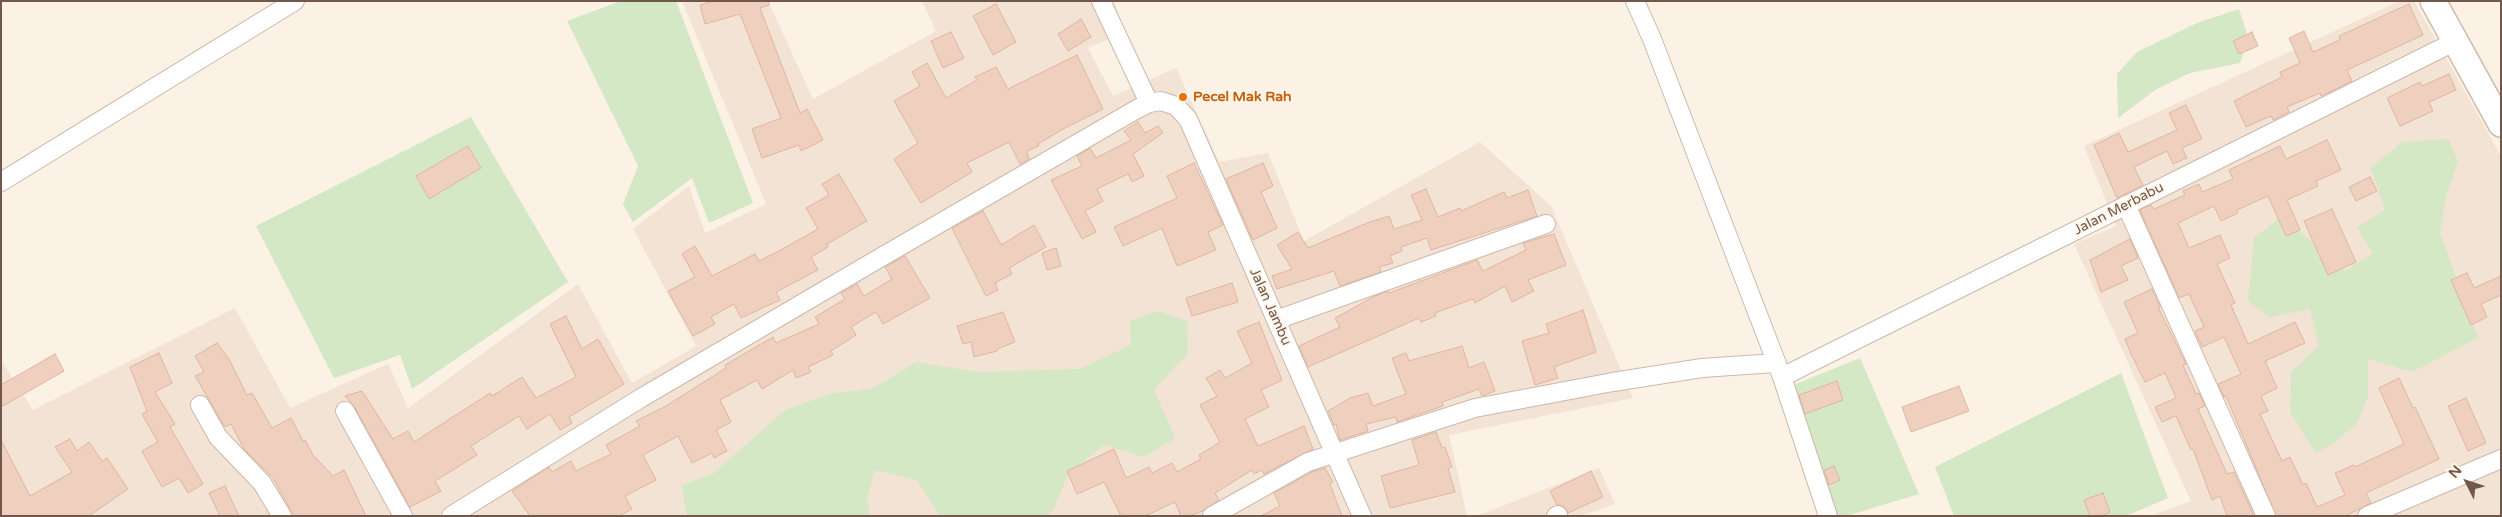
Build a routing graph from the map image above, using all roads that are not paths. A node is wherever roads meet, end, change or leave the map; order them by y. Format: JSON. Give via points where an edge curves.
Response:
{"nodes":[{"id":1,"x":295,"y":1,"type":"edge"},
{"id":2,"x":1101,"y":1,"type":"edge"},
{"id":3,"x":1635,"y":1,"type":"edge"},
{"id":4,"x":2433,"y":1,"type":"edge"},
{"id":5,"x":2456,"y":41,"type":"junction"},
{"id":6,"x":1149,"y":103,"type":"junction"},
{"id":7,"x":2501,"y":124,"type":"edge"},
{"id":8,"x":1,"y":182,"type":"edge"},
{"id":9,"x":2126,"y":205,"type":"junction"},
{"id":10,"x":1546,"y":224,"type":"dead end"},
{"id":11,"x":1276,"y":320,"type":"junction"},
{"id":12,"x":1778,"y":370,"type":"junction"},
{"id":13,"x":200,"y":405,"type":"dead end"},
{"id":14,"x":346,"y":411,"type":"dead end"},
{"id":15,"x":1335,"y":452,"type":"junction"},
{"id":16,"x":2501,"y":459,"type":"edge"},
{"id":17,"x":282,"y":516,"type":"edge"},
{"id":18,"x":403,"y":516,"type":"edge"},
{"id":19,"x":451,"y":516,"type":"edge"},
{"id":20,"x":1212,"y":516,"type":"edge"},
{"id":21,"x":1362,"y":516,"type":"edge"},
{"id":22,"x":1828,"y":516,"type":"edge"},
{"id":23,"x":2266,"y":516,"type":"edge"},
{"id":24,"x":2367,"y":516,"type":"edge"}],
"edges":[{"from":1,"to":8,"type":"street"},
{"from":2,"to":6,"type":"street"},
{"from":3,"to":12,"type":"street"},
{"from":4,"to":5,"type":"street"},
{"from":5,"to":7,"type":"street"},
{"from":5,"to":9,"type":"street","name":"Jalan Merbabu"},
{"from":6,"to":11,"type":"street","name":"Jalan Jambu","via":[[1171,103],[1188,119]]},
{"from":6,"to":19,"type":"street","via":[[658,388]]},
{"from":9,"to":12,"type":"street","name":"Jalan Merbabu"},
{"from":9,"to":23,"type":"street"},
{"from":10,"to":11,"type":"street"},
{"from":11,"to":15,"type":"street","name":"Jalan Jambu"},
{"from":12,"to":15,"type":"street","via":[[1702,368],[1613,382],[1475,408]]},
{"from":12,"to":22,"type":"street"},
{"from":13,"to":17,"type":"street","via":[[218,437],[262,483]]},
{"from":14,"to":18,"type":"street"},
{"from":15,"to":20,"type":"street","via":[[1308,462]]},
{"from":15,"to":21,"type":"street","name":"Jalan Jambu"},
{"from":16,"to":24,"type":"street"}]}
